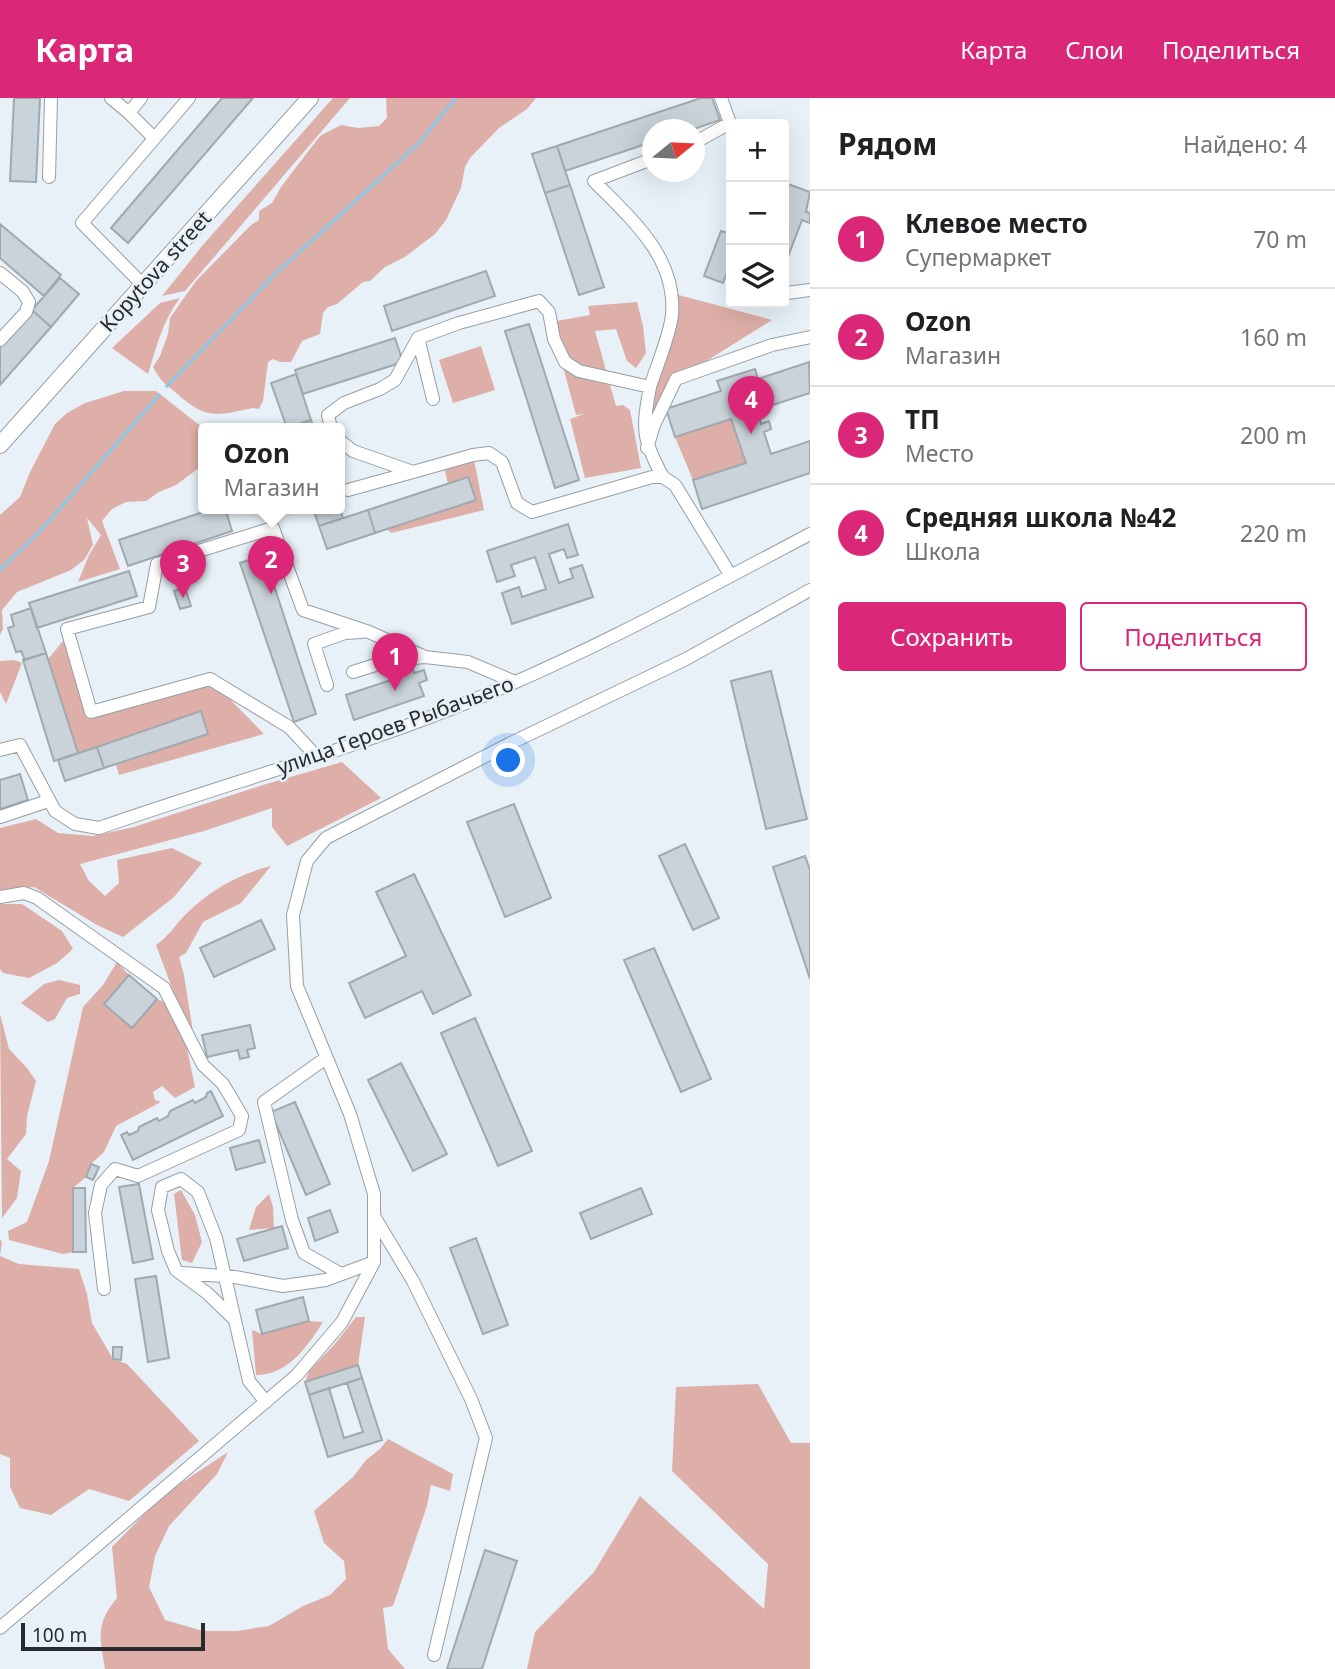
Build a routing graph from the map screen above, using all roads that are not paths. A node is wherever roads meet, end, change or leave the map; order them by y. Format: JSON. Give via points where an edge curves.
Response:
{"nodes":[{"id":1,"x":51,"y":98,"type":"edge"},
{"id":2,"x":111,"y":98,"type":"edge"},
{"id":3,"x":141,"y":98,"type":"edge"},
{"id":4,"x":189,"y":98,"type":"edge"},
{"id":5,"x":310,"y":98,"type":"edge"},
{"id":6,"x":721,"y":98,"type":"edge"},
{"id":7,"x":129,"y":113,"type":"junction"},
{"id":8,"x":705,"y":137,"type":"edge"},
{"id":9,"x":154,"y":138,"type":"junction"},
{"id":10,"x":642,"y":163,"type":"edge"},
{"id":11,"x":49,"y":177,"type":"dead end"},
{"id":12,"x":0,"y":273,"type":"edge"},
{"id":13,"x":144,"y":285,"type":"junction"},
{"id":14,"x":810,"y":290,"type":"edge"},
{"id":15,"x":789,"y":293,"type":"edge"},
{"id":16,"x":810,"y":337,"type":"edge"},
{"id":17,"x":418,"y":338,"type":"junction"},
{"id":18,"x":0,"y":340,"type":"edge"},
{"id":19,"x":650,"y":387,"type":"junction"},
{"id":20,"x":433,"y":399,"type":"dead end"},
{"id":21,"x":330,"y":423,"type":"edge"},
{"id":22,"x":345,"y":444,"type":"edge"},
{"id":23,"x":0,"y":445,"type":"edge"},
{"id":24,"x":647,"y":448,"type":"junction"},
{"id":25,"x":413,"y":472,"type":"junction"},
{"id":26,"x":663,"y":477,"type":"junction"},
{"id":27,"x":348,"y":489,"type":"dead end"},
{"id":28,"x":810,"y":534,"type":"edge"},
{"id":29,"x":731,"y":576,"type":"junction"},
{"id":30,"x":810,"y":590,"type":"edge"},
{"id":31,"x":369,"y":632,"type":"junction"},
{"id":32,"x":425,"y":657,"type":"junction"},
{"id":33,"x":354,"y":672,"type":"dead end"},
{"id":34,"x":515,"y":682,"type":"junction"},
{"id":35,"x":327,"y":685,"type":"dead end"},
{"id":36,"x":0,"y":750,"type":"edge"},
{"id":37,"x":316,"y":756,"type":"junction"},
{"id":38,"x":48,"y":801,"type":"junction"},
{"id":39,"x":0,"y":817,"type":"edge"},
{"id":40,"x":0,"y":897,"type":"edge"},
{"id":41,"x":326,"y":1058,"type":"junction"},
{"id":42,"x":374,"y":1216,"type":"junction"},
{"id":43,"x":374,"y":1262,"type":"junction"},
{"id":44,"x":181,"y":1273,"type":"junction"},
{"id":45,"x":341,"y":1274,"type":"junction"},
{"id":46,"x":225,"y":1276,"type":"junction"},
{"id":47,"x":104,"y":1290,"type":"dead end"},
{"id":48,"x":234,"y":1319,"type":"junction"},
{"id":49,"x":266,"y":1402,"type":"junction"},
{"id":50,"x":0,"y":1628,"type":"edge"},
{"id":51,"x":434,"y":1654,"type":"dead end"}],
"edges":[{"from":1,"to":11,"type":"street"},
{"from":2,"to":7,"type":"street"},
{"from":3,"to":7,"type":"street"},
{"from":4,"to":9,"type":"street"},
{"from":5,"to":13,"type":"main road","name":"Kopytova street"},
{"from":6,"to":8,"type":"street","via":[[730,123]]},
{"from":7,"to":9,"type":"street"},
{"from":9,"to":13,"type":"street","via":[[82,223]]},
{"from":10,"to":19,"type":"street","via":[[594,181],[645,233],[661,258],[669,284],[672,316]]},
{"from":12,"to":18,"type":"street","via":[[29,302],[26,312]]},
{"from":13,"to":23,"type":"main road","name":"Kopytova street"},
{"from":14,"to":15,"type":"street"},
{"from":16,"to":24,"type":"street","via":[[772,345],[676,379]]},
{"from":17,"to":19,"type":"street","via":[[539,302],[549,312],[565,362],[579,371]]},
{"from":17,"to":20,"type":"street"},
{"from":17,"to":21,"type":"street","via":[[395,380],[344,403],[328,415]]},
{"from":19,"to":24,"type":"street","via":[[644,417]]},
{"from":22,"to":25,"type":"street"},
{"from":24,"to":26,"type":"street"},
{"from":25,"to":26,"type":"street","via":[[489,453],[502,462],[517,502],[532,512]]},
{"from":25,"to":27,"type":"street"},
{"from":26,"to":29,"type":"street","via":[[675,485]]},
{"from":28,"to":29,"type":"street","name":"улица Героев Рыбачьего"},
{"from":29,"to":34,"type":"street","name":"улица Героев Рыбачьего"},
{"from":30,"to":41,"type":"street","via":[[685,659],[326,838],[307,861],[293,915],[297,986]]},
{"from":31,"to":32,"type":"street"},
{"from":31,"to":35,"type":"street","via":[[345,633],[314,644]]},
{"from":31,"to":37,"type":"street","via":[[303,610],[274,527],[157,564],[149,607],[67,629],[91,712],[210,680],[289,727]]},
{"from":32,"to":33,"type":"street","via":[[391,660]]},
{"from":32,"to":34,"type":"street","via":[[468,662]]},
{"from":34,"to":37,"type":"street","name":"улица Героев Рыбачьего"},
{"from":36,"to":38,"type":"street","via":[[20,745]]},
{"from":37,"to":38,"type":"street","name":"улица Героев Рыбачьего","via":[[99,828],[75,824]]},
{"from":38,"to":39,"type":"street"},
{"from":40,"to":47,"type":"street","via":[[24,892],[37,898],[164,988],[203,1065],[223,1084],[242,1116],[239,1130],[138,1176],[115,1169],[101,1185],[95,1213]]},
{"from":41,"to":42,"type":"street","via":[[354,1127],[374,1194]]},
{"from":41,"to":45,"type":"street","via":[[264,1102],[304,1253]]},
{"from":42,"to":43,"type":"street"},
{"from":42,"to":51,"type":"street","via":[[413,1281],[486,1438]]},
{"from":43,"to":45,"type":"street"},
{"from":43,"to":49,"type":"street","via":[[342,1322],[297,1375]]},
{"from":44,"to":46,"type":"street"},
{"from":44,"to":46,"type":"street","via":[[168,1251],[158,1210],[162,1187],[181,1179],[198,1192]]},
{"from":44,"to":48,"type":"street"},
{"from":45,"to":46,"type":"street","via":[[283,1286]]},
{"from":46,"to":48,"type":"street"},
{"from":48,"to":49,"type":"street","via":[[248,1381]]},
{"from":49,"to":50,"type":"street"}]}
